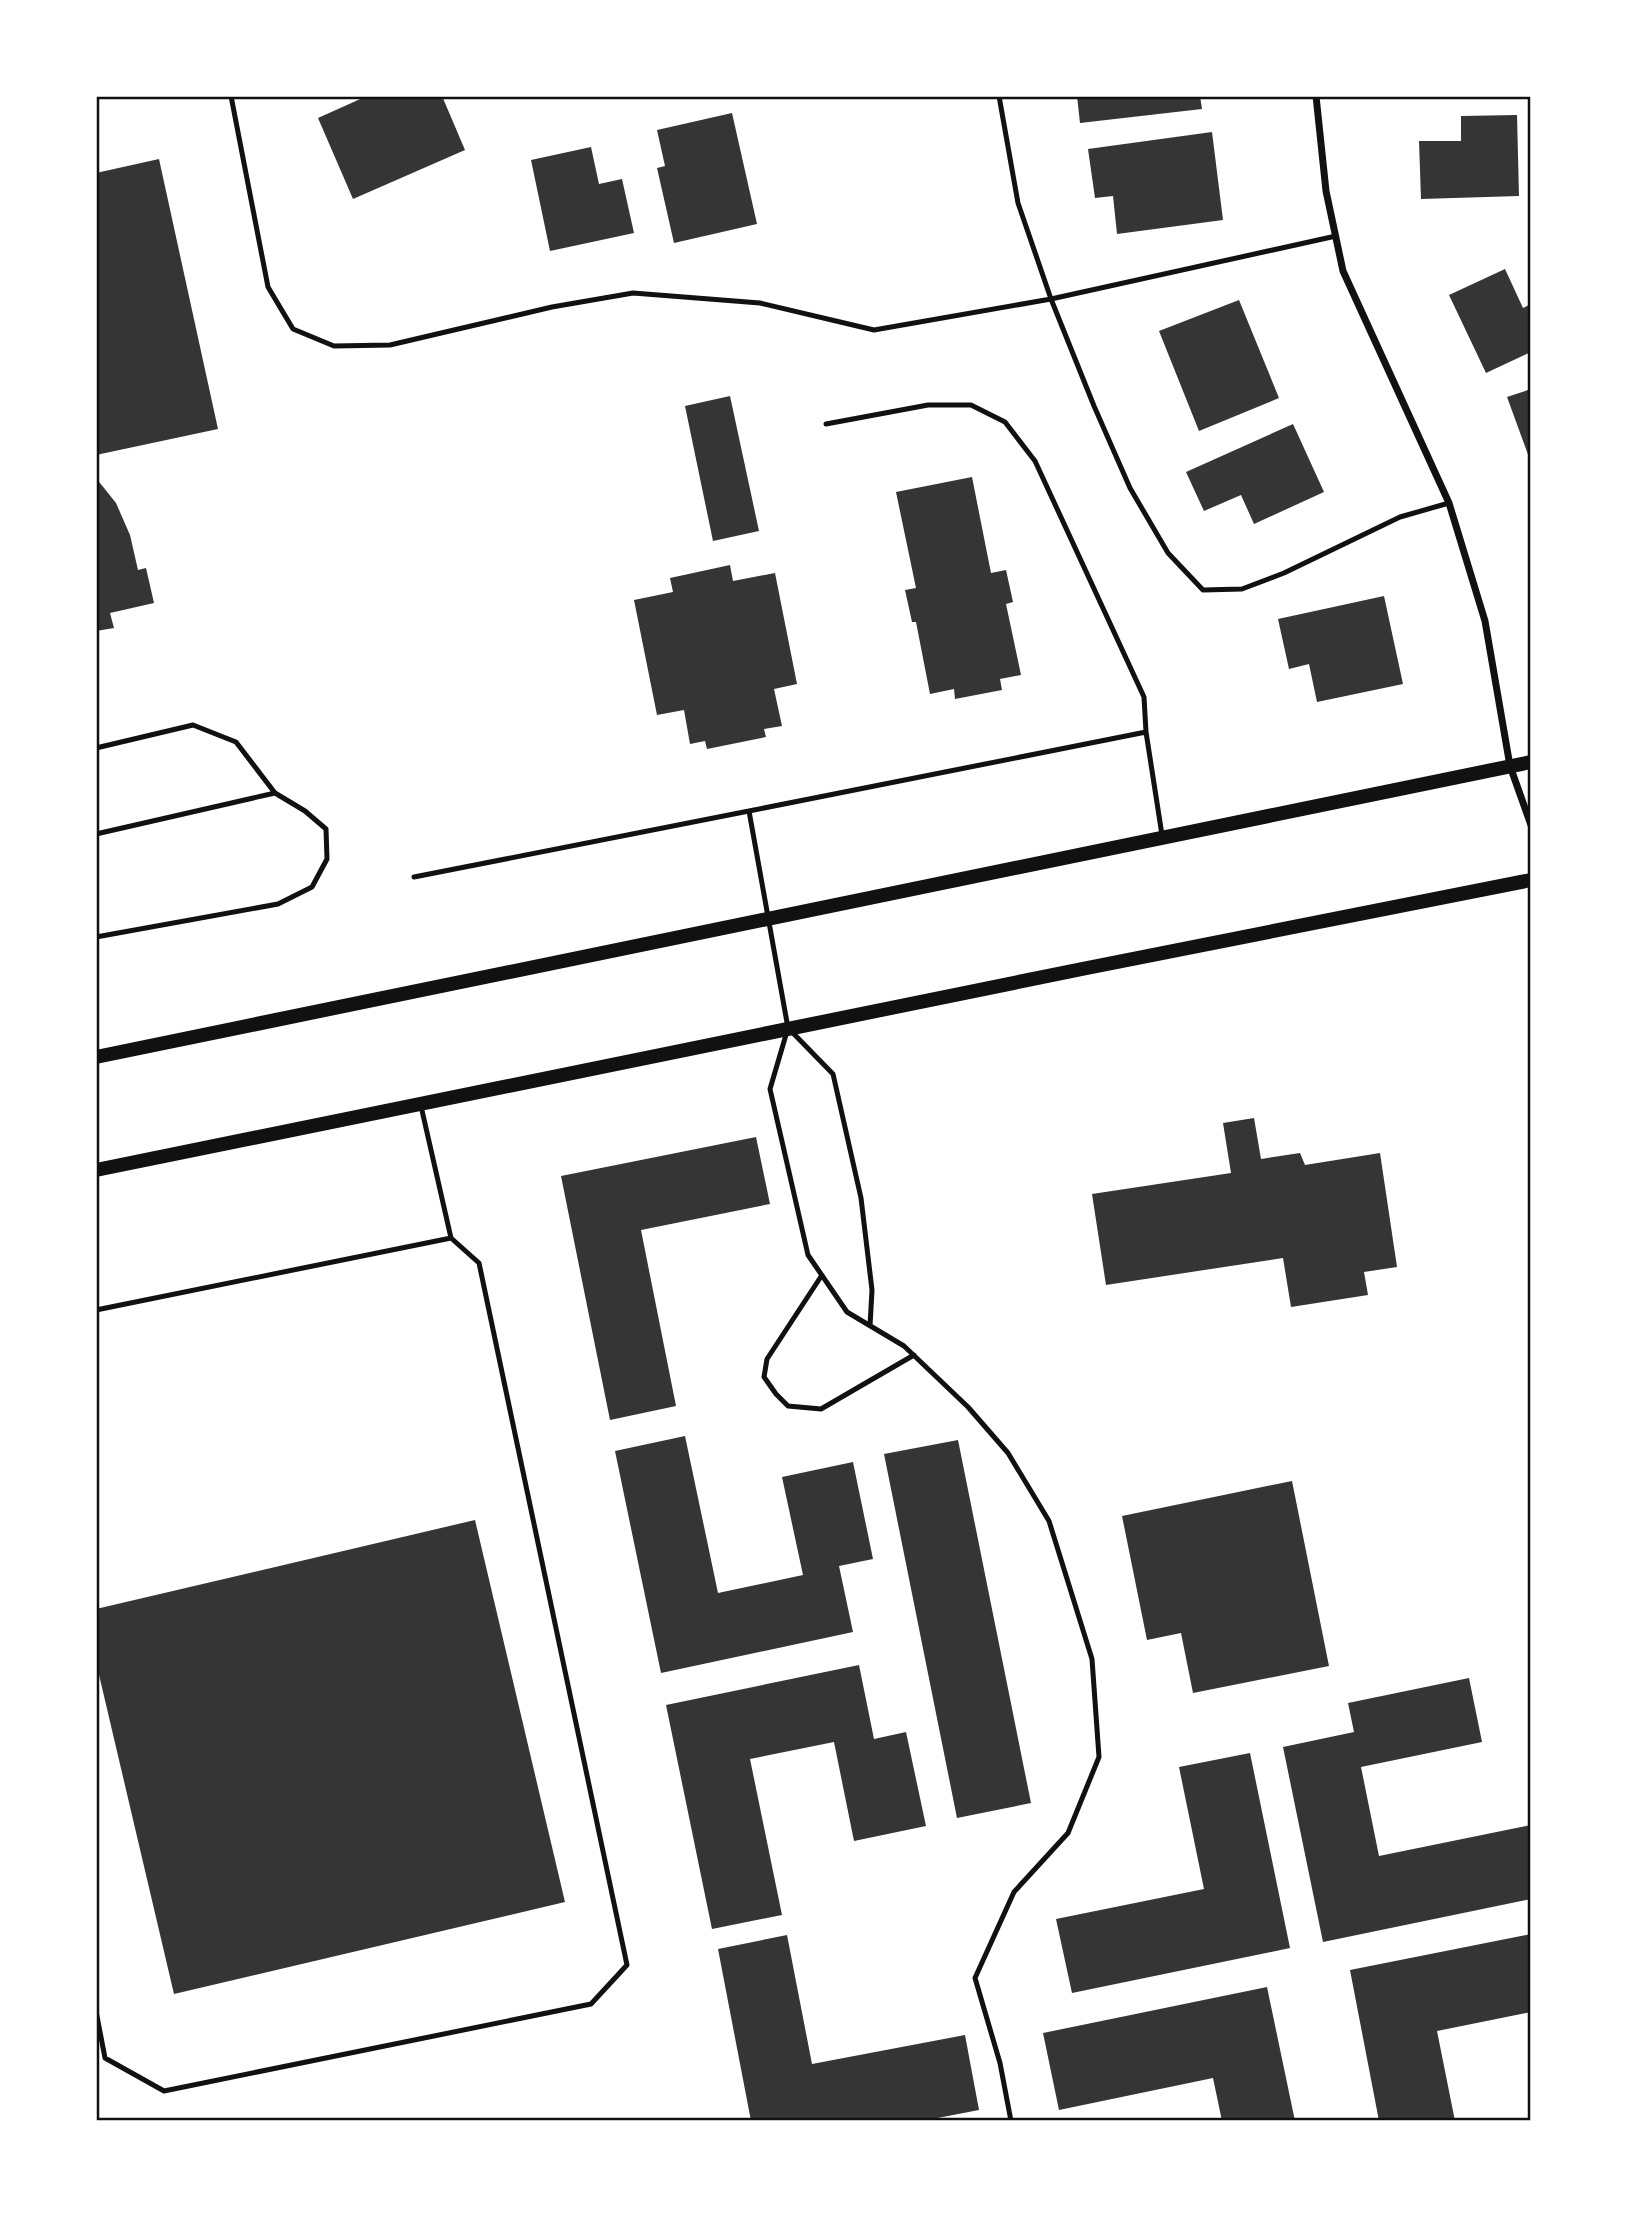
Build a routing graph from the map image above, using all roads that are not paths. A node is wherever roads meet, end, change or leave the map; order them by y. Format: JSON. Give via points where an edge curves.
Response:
{"nodes":[{"id":1,"x":231,"y":96,"type":"edge"},
{"id":2,"x":999,"y":96,"type":"edge"},
{"id":3,"x":1316,"y":96,"type":"edge"},
{"id":4,"x":1336,"y":236,"type":"junction"},
{"id":5,"x":1051,"y":299,"type":"junction"},
{"id":6,"x":826,"y":424,"type":"dead end"},
{"id":7,"x":1448,"y":503,"type":"junction"},
{"id":8,"x":1146,"y":733,"type":"junction"},
{"id":9,"x":96,"y":748,"type":"edge"},
{"id":10,"x":1531,"y":762,"type":"edge"},
{"id":11,"x":1510,"y":766,"type":"junction"},
{"id":12,"x":275,"y":793,"type":"junction"},
{"id":13,"x":749,"y":811,"type":"junction"},
{"id":14,"x":1531,"y":825,"type":"edge"},
{"id":15,"x":96,"y":834,"type":"edge"},
{"id":16,"x":1163,"y":837,"type":"junction"},
{"id":17,"x":414,"y":877,"type":"dead end"},
{"id":18,"x":1531,"y":880,"type":"edge"},
{"id":19,"x":768,"y":919,"type":"junction"},
{"id":20,"x":96,"y":937,"type":"edge"},
{"id":21,"x":788,"y":1028,"type":"junction"},
{"id":22,"x":96,"y":1057,"type":"edge"},
{"id":23,"x":420,"y":1104,"type":"junction"},
{"id":24,"x":96,"y":1170,"type":"edge"},
{"id":25,"x":451,"y":1238,"type":"junction"},
{"id":26,"x":822,"y":1275,"type":"junction"},
{"id":27,"x":96,"y":1310,"type":"edge"},
{"id":28,"x":870,"y":1326,"type":"junction"},
{"id":29,"x":914,"y":1355,"type":"junction"},
{"id":30,"x":96,"y":2011,"type":"edge"},
{"id":31,"x":1011,"y":2121,"type":"edge"}],
"edges":[{"from":1,"to":5,"type":"lane","via":[[268,287],[293,330],[334,346],[390,345],[633,293],[760,303],[874,330]]},
{"from":2,"to":5,"type":"lane","via":[[1018,203]]},
{"from":3,"to":4,"type":"street","via":[[1326,191]]},
{"from":4,"to":5,"type":"lane"},
{"from":4,"to":7,"type":"street","via":[[1343,271]]},
{"from":5,"to":7,"type":"lane","via":[[1130,488],[1168,553],[1203,590],[1241,589],[1400,517]]},
{"from":6,"to":8,"type":"lane","via":[[928,405],[971,405],[1005,422],[1035,461],[1144,697]]},
{"from":7,"to":11,"type":"street","via":[[1485,621]]},
{"from":8,"to":13,"type":"lane"},
{"from":8,"to":16,"type":"lane"},
{"from":9,"to":12,"type":"lane","via":[[193,725],[236,742]]},
{"from":10,"to":11,"type":"main road"},
{"from":11,"to":14,"type":"street"},
{"from":11,"to":16,"type":"main road"},
{"from":12,"to":15,"type":"lane"},
{"from":12,"to":20,"type":"lane","via":[[326,829],[327,859],[312,887],[278,904]]},
{"from":13,"to":17,"type":"lane"},
{"from":13,"to":19,"type":"lane"},
{"from":16,"to":19,"type":"main road"},
{"from":18,"to":21,"type":"main road"},
{"from":19,"to":21,"type":"lane"},
{"from":19,"to":22,"type":"main road"},
{"from":21,"to":23,"type":"main road"},
{"from":21,"to":26,"type":"lane","via":[[770,1089],[808,1255]]},
{"from":21,"to":28,"type":"lane","via":[[833,1074],[861,1198],[872,1290]]},
{"from":23,"to":24,"type":"main road"},
{"from":23,"to":25,"type":"lane"},
{"from":25,"to":27,"type":"lane"},
{"from":25,"to":30,"type":"lane","via":[[479,1263],[627,1965],[591,2004],[164,2091],[105,2058]]},
{"from":26,"to":28,"type":"lane","via":[[847,1312]]},
{"from":26,"to":29,"type":"lane","via":[[767,1359],[764,1377],[788,1406],[821,1409]]},
{"from":28,"to":29,"type":"lane"},
{"from":29,"to":31,"type":"lane","via":[[1008,1453],[1049,1521],[1092,1659],[1099,1757],[1068,1833],[1014,1892],[975,1978]]}]}
